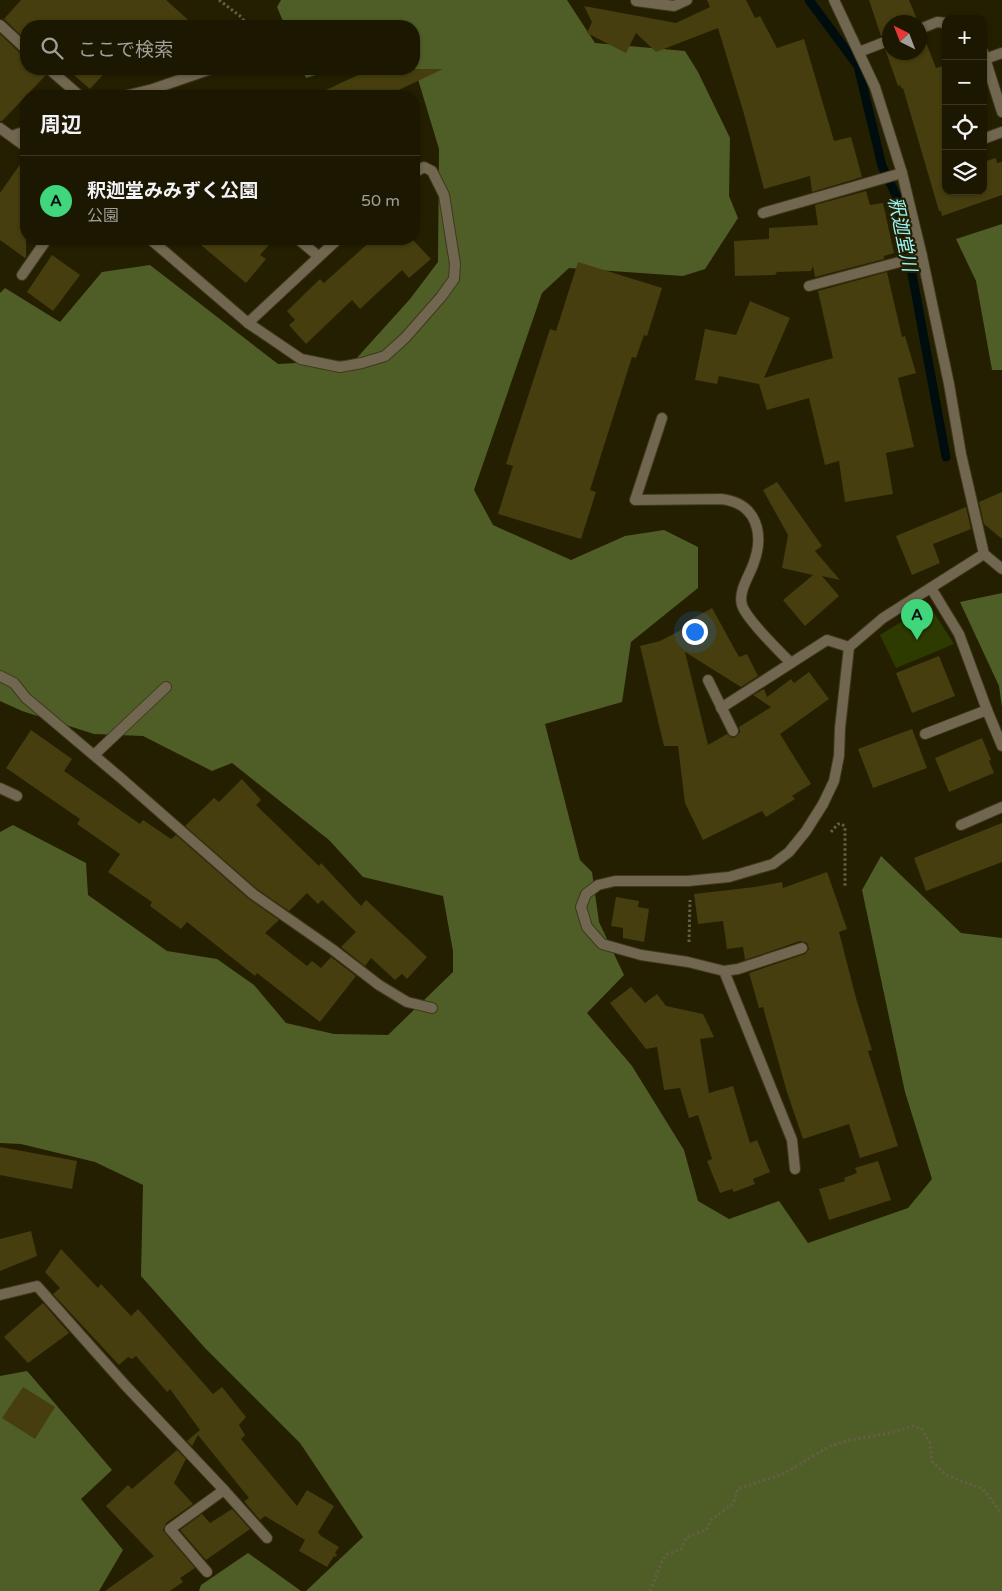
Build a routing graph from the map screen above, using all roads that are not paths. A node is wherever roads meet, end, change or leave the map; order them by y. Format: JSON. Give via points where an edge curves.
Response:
{"nodes":[{"id":1,"x":687,"y":0,"type":"edge"},
{"id":2,"x":834,"y":0,"type":"edge"},
{"id":3,"x":636,"y":1,"type":"edge"},
{"id":4,"x":674,"y":3,"type":"edge"},
{"id":5,"x":942,"y":23,"type":"edge"},
{"id":6,"x":0,"y":26,"type":"edge"},
{"id":7,"x":927,"y":26,"type":"edge"},
{"id":8,"x":882,"y":43,"type":"edge"},
{"id":9,"x":20,"y":44,"type":"edge"},
{"id":10,"x":858,"y":52,"type":"junction"},
{"id":11,"x":1002,"y":53,"type":"edge"},
{"id":12,"x":987,"y":56,"type":"edge"},
{"id":13,"x":985,"y":60,"type":"edge"},
{"id":14,"x":56,"y":75,"type":"edge"},
{"id":15,"x":194,"y":75,"type":"edge"},
{"id":16,"x":73,"y":90,"type":"edge"},
{"id":17,"x":149,"y":90,"type":"edge"},
{"id":18,"x":1002,"y":112,"type":"edge"},
{"id":19,"x":0,"y":128,"type":"edge"},
{"id":20,"x":1002,"y":132,"type":"edge"},
{"id":21,"x":20,"y":133,"type":"edge"},
{"id":22,"x":12,"y":136,"type":"junction"},
{"id":23,"x":987,"y":137,"type":"edge"},
{"id":24,"x":20,"y":142,"type":"edge"},
{"id":25,"x":420,"y":169,"type":"edge"},
{"id":26,"x":902,"y":173,"type":"junction"},
{"id":27,"x":763,"y":213,"type":"dead end"},
{"id":28,"x":43,"y":245,"type":"edge"},
{"id":29,"x":157,"y":245,"type":"edge"},
{"id":30,"x":305,"y":245,"type":"edge"},
{"id":31,"x":331,"y":245,"type":"edge"},
{"id":32,"x":318,"y":256,"type":"junction"},
{"id":33,"x":922,"y":256,"type":"junction"},
{"id":34,"x":22,"y":274,"type":"dead end"},
{"id":35,"x":809,"y":286,"type":"dead end"},
{"id":36,"x":248,"y":323,"type":"junction"},
{"id":37,"x":662,"y":418,"type":"dead end"},
{"id":38,"x":984,"y":554,"type":"junction"},
{"id":39,"x":1002,"y":569,"type":"edge"},
{"id":40,"x":931,"y":588,"type":"junction"},
{"id":41,"x":849,"y":647,"type":"junction"},
{"id":42,"x":791,"y":663,"type":"junction"},
{"id":43,"x":0,"y":676,"type":"edge"},
{"id":44,"x":708,"y":680,"type":"dead end"},
{"id":45,"x":166,"y":687,"type":"dead end"},
{"id":46,"x":721,"y":708,"type":"junction"},
{"id":47,"x":987,"y":710,"type":"junction"},
{"id":48,"x":733,"y":731,"type":"dead end"},
{"id":49,"x":925,"y":734,"type":"dead end"},
{"id":50,"x":1002,"y":746,"type":"edge"},
{"id":51,"x":94,"y":755,"type":"junction"},
{"id":52,"x":0,"y":788,"type":"edge"},
{"id":53,"x":17,"y":796,"type":"dead end"},
{"id":54,"x":1002,"y":807,"type":"edge"},
{"id":55,"x":961,"y":825,"type":"dead end"},
{"id":56,"x":802,"y":948,"type":"dead end"},
{"id":57,"x":724,"y":971,"type":"junction"},
{"id":58,"x":432,"y":1008,"type":"dead end"},
{"id":59,"x":795,"y":1169,"type":"dead end"},
{"id":60,"x":0,"y":1295,"type":"edge"},
{"id":61,"x":224,"y":1490,"type":"junction"},
{"id":62,"x":267,"y":1538,"type":"dead end"},
{"id":63,"x":207,"y":1572,"type":"dead end"}],
"edges":[{"from":1,"to":4,"type":"street"},
{"from":2,"to":10,"type":"street"},
{"from":3,"to":4,"type":"street"},
{"from":5,"to":7,"type":"street"},
{"from":6,"to":9,"type":"street"},
{"from":8,"to":10,"type":"street"},
{"from":10,"to":26,"type":"street","via":[[875,87]]},
{"from":11,"to":12,"type":"street"},
{"from":13,"to":18,"type":"street"},
{"from":14,"to":16,"type":"street"},
{"from":15,"to":17,"type":"street"},
{"from":19,"to":22,"type":"street"},
{"from":20,"to":23,"type":"street"},
{"from":21,"to":22,"type":"street"},
{"from":22,"to":24,"type":"street"},
{"from":25,"to":36,"type":"street","via":[[424,167],[432,171],[444,196],[455,264],[454,280],[405,338],[385,356],[340,367],[301,359]]},
{"from":26,"to":27,"type":"street"},
{"from":26,"to":33,"type":"street"},
{"from":28,"to":34,"type":"street"},
{"from":29,"to":36,"type":"street"},
{"from":30,"to":32,"type":"street"},
{"from":31,"to":32,"type":"street"},
{"from":32,"to":36,"type":"street"},
{"from":33,"to":35,"type":"street"},
{"from":33,"to":38,"type":"street"},
{"from":37,"to":42,"type":"street","via":[[635,500],[721,500],[745,507],[754,517],[758,548],[741,596],[742,605],[747,615]]},
{"from":38,"to":39,"type":"street"},
{"from":38,"to":40,"type":"street"},
{"from":40,"to":41,"type":"street","via":[[883,618]]},
{"from":40,"to":47,"type":"street","via":[[960,634]]},
{"from":41,"to":42,"type":"street","via":[[827,640]]},
{"from":41,"to":57,"type":"street","via":[[834,781],[806,831],[789,852],[773,864],[729,877],[688,881],[615,881],[598,885],[586,894],[581,907],[587,927],[602,944]]},
{"from":42,"to":46,"type":"street"},
{"from":43,"to":51,"type":"street","via":[[14,683],[26,698]]},
{"from":44,"to":46,"type":"street"},
{"from":45,"to":51,"type":"street"},
{"from":46,"to":48,"type":"street"},
{"from":47,"to":49,"type":"street"},
{"from":47,"to":50,"type":"street"},
{"from":51,"to":58,"type":"street","via":[[253,894],[379,985],[407,1002]]},
{"from":52,"to":53,"type":"street"},
{"from":54,"to":55,"type":"street"},
{"from":56,"to":57,"type":"street","via":[[738,970]]},
{"from":57,"to":59,"type":"street","via":[[792,1140]]},
{"from":60,"to":61,"type":"street","via":[[37,1286]]},
{"from":61,"to":62,"type":"street"},
{"from":61,"to":63,"type":"street","via":[[170,1529]]}]}
